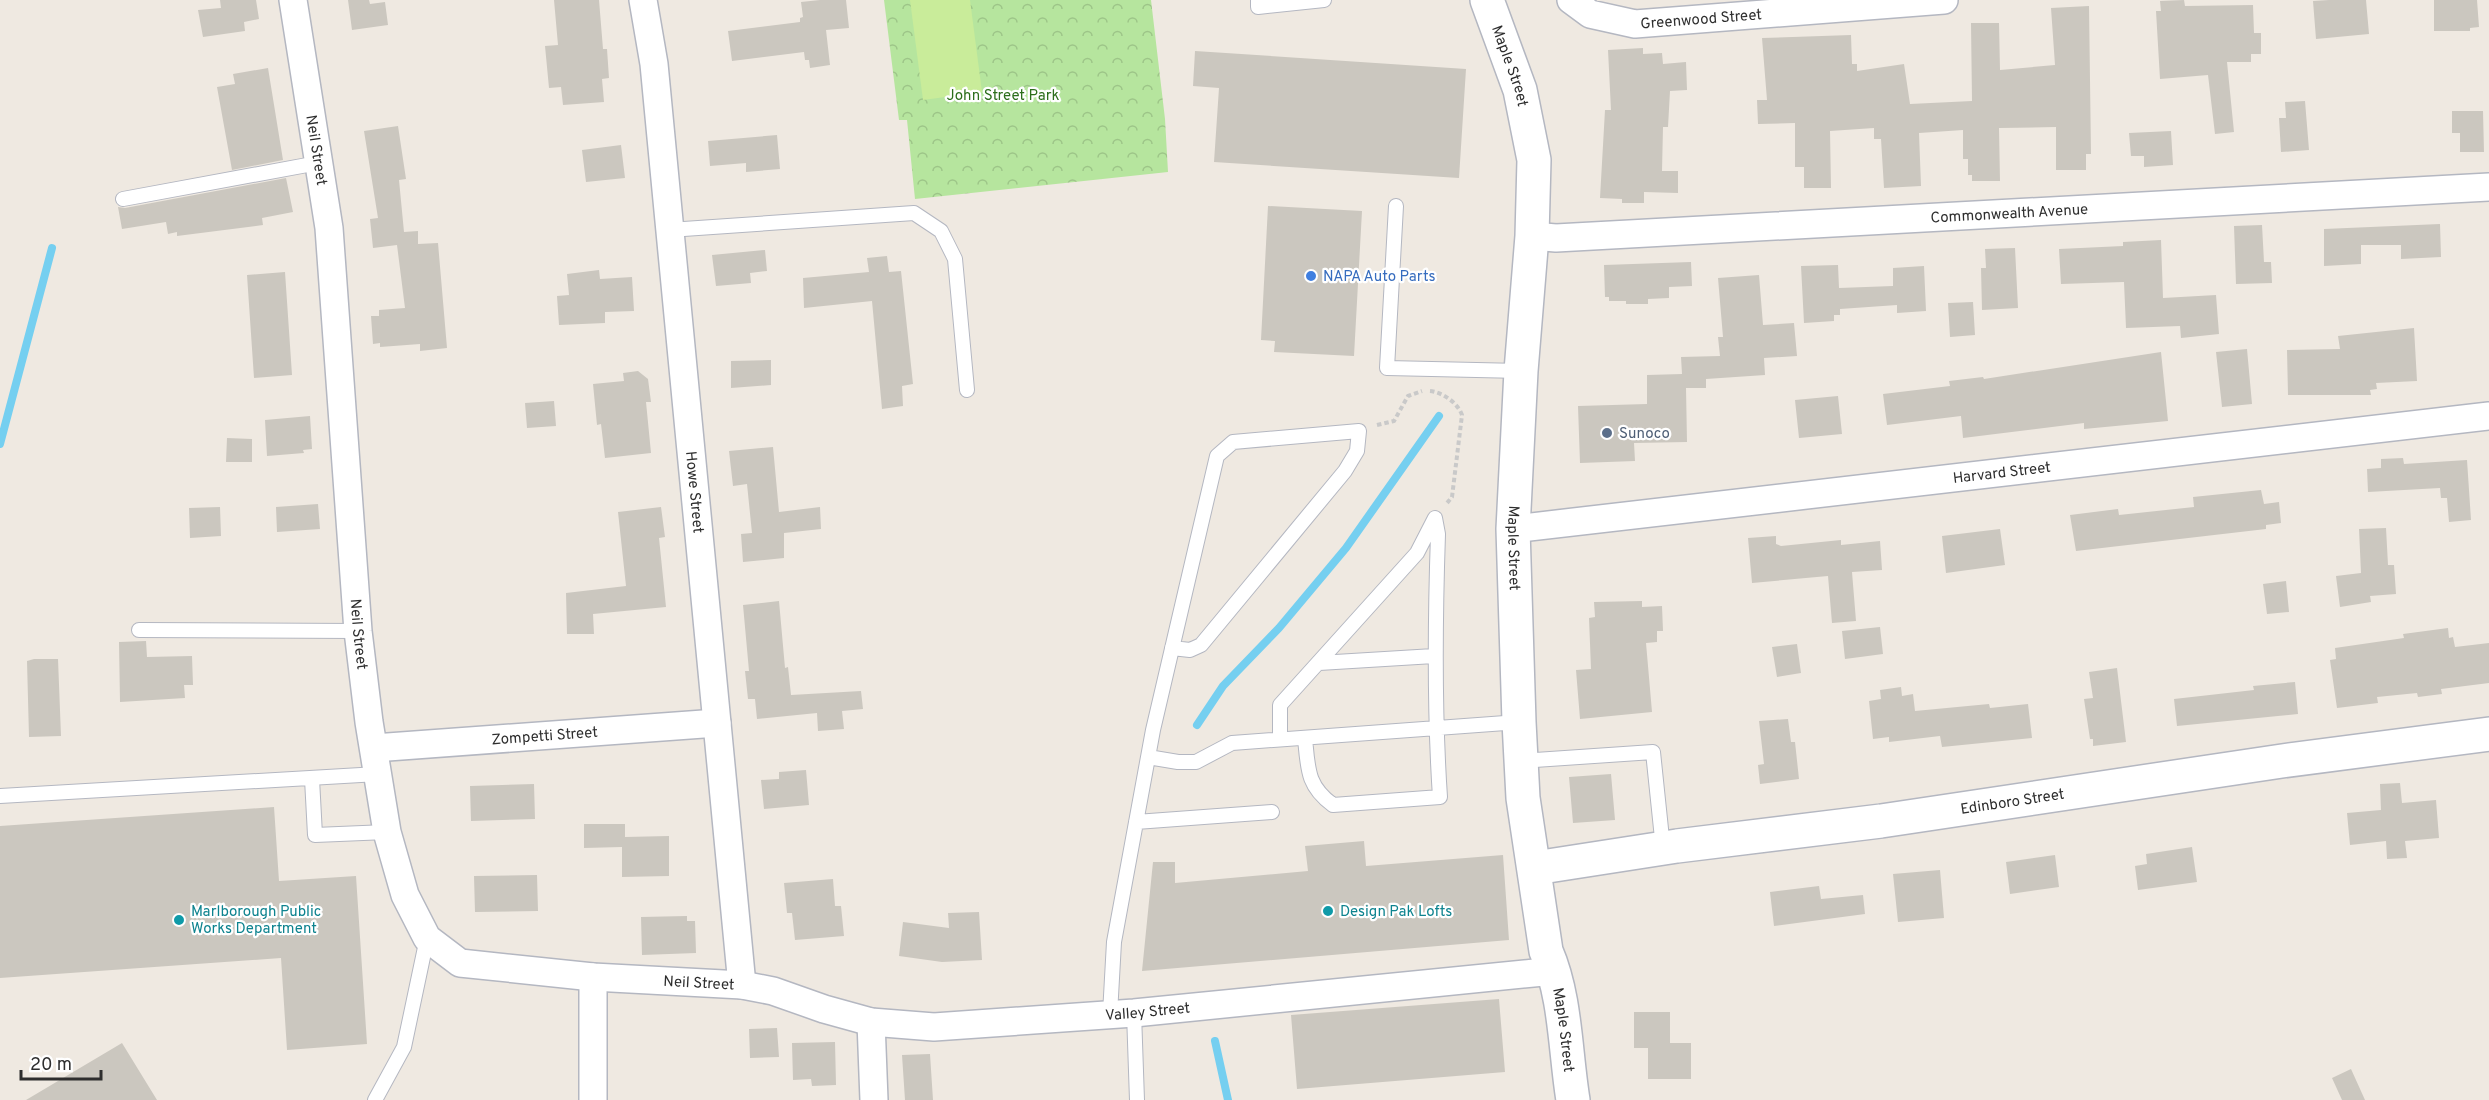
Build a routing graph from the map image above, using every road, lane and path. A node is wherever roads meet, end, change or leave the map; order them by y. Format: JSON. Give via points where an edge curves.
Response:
{"nodes":[{"id":1,"x":293,"y":0,"type":"edge"},
{"id":2,"x":643,"y":0,"type":"edge"},
{"id":3,"x":1258,"y":0,"type":"edge"},
{"id":4,"x":1324,"y":0,"type":"edge"},
{"id":5,"x":1487,"y":0,"type":"edge"},
{"id":6,"x":1571,"y":0,"type":"edge"},
{"id":7,"x":1944,"y":0,"type":"edge"},
{"id":8,"x":318,"y":163,"type":"junction"},
{"id":9,"x":2489,"y":187,"type":"edge"},
{"id":10,"x":123,"y":200,"type":"dead end"},
{"id":11,"x":1396,"y":206,"type":"dead end"},
{"id":12,"x":669,"y":230,"type":"junction"},
{"id":13,"x":1532,"y":236,"type":"junction"},
{"id":14,"x":1521,"y":371,"type":"junction"},
{"id":15,"x":967,"y":390,"type":"dead end"},
{"id":16,"x":2489,"y":416,"type":"edge"},
{"id":17,"x":1359,"y":431,"type":"junction"},
{"id":18,"x":1435,"y":518,"type":"junction"},
{"id":19,"x":1513,"y":530,"type":"junction"},
{"id":20,"x":139,"y":630,"type":"dead end"},
{"id":21,"x":358,"y":631,"type":"junction"},
{"id":22,"x":1172,"y":648,"type":"junction"},
{"id":23,"x":1434,"y":656,"type":"junction"},
{"id":24,"x":1319,"y":663,"type":"junction"},
{"id":25,"x":1519,"y":722,"type":"junction"},
{"id":26,"x":717,"y":723,"type":"junction"},
{"id":27,"x":1435,"y":730,"type":"junction"},
{"id":28,"x":2489,"y":734,"type":"edge"},
{"id":29,"x":1305,"y":738,"type":"junction"},
{"id":30,"x":1280,"y":740,"type":"junction"},
{"id":31,"x":1148,"y":758,"type":"junction"},
{"id":32,"x":1521,"y":760,"type":"junction"},
{"id":33,"x":376,"y":761,"type":"junction"},
{"id":34,"x":312,"y":778,"type":"junction"},
{"id":35,"x":0,"y":796,"type":"edge"},
{"id":36,"x":1272,"y":812,"type":"dead end"},
{"id":37,"x":1136,"y":822,"type":"junction"},
{"id":38,"x":387,"y":832,"type":"junction"},
{"id":39,"x":1663,"y":848,"type":"junction"},
{"id":40,"x":1534,"y":868,"type":"junction"},
{"id":41,"x":427,"y":938,"type":"junction"},
{"id":42,"x":1554,"y":970,"type":"junction"},
{"id":43,"x":593,"y":977,"type":"junction"},
{"id":44,"x":742,"y":986,"type":"junction"},
{"id":45,"x":1122,"y":1014,"type":"junction"},
{"id":46,"x":871,"y":1022,"type":"junction"},
{"id":47,"x":375,"y":1100,"type":"edge"},
{"id":48,"x":593,"y":1100,"type":"edge"},
{"id":49,"x":874,"y":1100,"type":"edge"},
{"id":50,"x":1137,"y":1100,"type":"edge"},
{"id":51,"x":1573,"y":1100,"type":"edge"}],
"edges":[{"from":1,"to":8,"type":"street","name":"Neil Street"},
{"from":2,"to":12,"type":"street","name":"Howe Street","via":[[654,64]]},
{"from":3,"to":4,"type":"lane","via":[[1258,7]]},
{"from":5,"to":13,"type":"main road","name":"Maple Street","via":[[1521,90],[1534,160]]},
{"from":6,"to":7,"type":"street","name":"Greenwood Street","via":[[1590,14],[1635,24]]},
{"from":8,"to":10,"type":"lane"},
{"from":8,"to":21,"type":"street","name":"Neil Street","via":[[328,228]]},
{"from":9,"to":13,"type":"street","name":"Commonwealth Avenue","via":[[1556,238]]},
{"from":11,"to":14,"type":"lane","via":[[1387,368]]},
{"from":12,"to":15,"type":"lane","via":[[914,213],[941,231],[955,259]]},
{"from":12,"to":26,"type":"street","name":"Howe Street"},
{"from":13,"to":14,"type":"main road","name":"Maple Street"},
{"from":14,"to":19,"type":"main road","name":"Maple Street"},
{"from":16,"to":19,"type":"street","name":"Harvard Street"},
{"from":17,"to":18,"type":"path","via":[[1394,421],[1408,396],[1419,391],[1434,392],[1460,408],[1462,428],[1452,497]]},
{"from":17,"to":22,"type":"lane","via":[[1357,451],[1345,471],[1201,645],[1190,650]]},
{"from":17,"to":22,"type":"lane","via":[[1233,442],[1217,456]]},
{"from":18,"to":23,"type":"lane","via":[[1438,534]]},
{"from":18,"to":24,"type":"lane","via":[[1418,553]]},
{"from":19,"to":25,"type":"main road","name":"Maple Street"},
{"from":20,"to":21,"type":"lane"},
{"from":21,"to":33,"type":"street","name":"Neil Street"},
{"from":22,"to":31,"type":"lane"},
{"from":23,"to":24,"type":"lane"},
{"from":23,"to":27,"type":"lane"},
{"from":24,"to":30,"type":"lane","via":[[1280,705]]},
{"from":25,"to":27,"type":"lane"},
{"from":25,"to":32,"type":"main road","name":"Maple Street"},
{"from":26,"to":33,"type":"street","name":"Zompetti Street"},
{"from":26,"to":44,"type":"street","name":"Howe Street"},
{"from":27,"to":29,"type":"lane"},
{"from":27,"to":29,"type":"lane","via":[[1440,797],[1333,805],[1320,796],[1310,780]]},
{"from":28,"to":39,"type":"main road","name":"Edinboro Street","via":[[2282,760],[1881,821]]},
{"from":29,"to":30,"type":"lane"},
{"from":30,"to":31,"type":"lane","via":[[1232,742],[1196,762]]},
{"from":31,"to":37,"type":"lane"},
{"from":32,"to":39,"type":"lane","via":[[1653,752]]},
{"from":32,"to":40,"type":"main road","name":"Maple Street"},
{"from":33,"to":34,"type":"lane"},
{"from":33,"to":38,"type":"street","name":"Neil Street"},
{"from":34,"to":35,"type":"lane"},
{"from":34,"to":38,"type":"lane","via":[[315,835]]},
{"from":36,"to":37,"type":"lane"},
{"from":37,"to":45,"type":"lane","via":[[1114,942]]},
{"from":38,"to":41,"type":"street","name":"Neil Street","via":[[405,895]]},
{"from":39,"to":40,"type":"main road","name":"Edinboro Street"},
{"from":40,"to":42,"type":"main road","name":"Maple Street","via":[[1546,951]]},
{"from":41,"to":43,"type":"street","name":"Neil Street","via":[[460,963]]},
{"from":41,"to":47,"type":"lane","via":[[404,1047]]},
{"from":42,"to":45,"type":"street","name":"Valley Street"},
{"from":42,"to":51,"type":"main road","name":"Maple Street"},
{"from":43,"to":44,"type":"street","name":"Neil Street"},
{"from":43,"to":48,"type":"street"},
{"from":44,"to":46,"type":"street","name":"Valley Street","via":[[773,991]]},
{"from":45,"to":46,"type":"street","name":"Valley Street","via":[[934,1027]]},
{"from":45,"to":50,"type":"lane"},
{"from":46,"to":49,"type":"street"}]}
